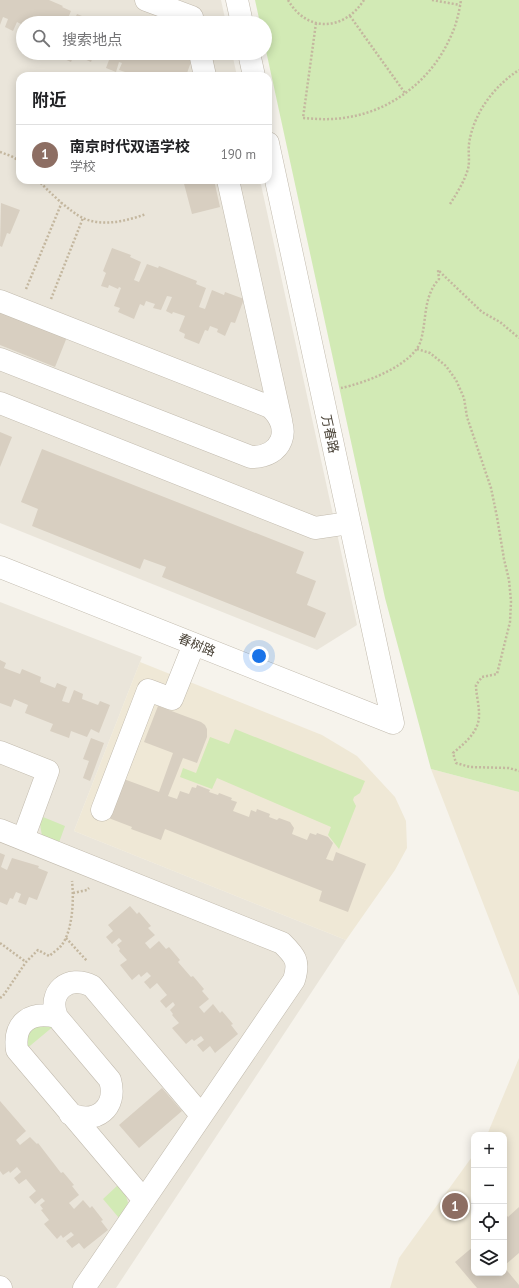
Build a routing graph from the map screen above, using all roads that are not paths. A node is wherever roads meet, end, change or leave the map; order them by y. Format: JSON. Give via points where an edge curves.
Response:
{"nodes":[{"id":1,"x":146,"y":0,"type":"edge"},
{"id":2,"x":237,"y":0,"type":"edge"},
{"id":3,"x":191,"y":13,"type":"edge"},
{"id":4,"x":240,"y":16,"type":"edge"},
{"id":5,"x":202,"y":60,"type":"edge"},
{"id":6,"x":251,"y":60,"type":"edge"},
{"id":7,"x":204,"y":72,"type":"edge"},
{"id":8,"x":253,"y":72,"type":"edge"},
{"id":9,"x":272,"y":162,"type":"edge"},
{"id":10,"x":229,"y":184,"type":"edge"},
{"id":11,"x":9,"y":305,"type":"edge"},
{"id":12,"x":0,"y":358,"type":"edge"},
{"id":13,"x":0,"y":403,"type":"edge"},
{"id":14,"x":281,"y":420,"type":"junction"},
{"id":15,"x":349,"y":524,"type":"junction"},
{"id":16,"x":0,"y":568,"type":"edge"},
{"id":17,"x":194,"y":644,"type":"junction"},
{"id":18,"x":393,"y":724,"type":"joint"},
{"id":19,"x":0,"y":752,"type":"edge"},
{"id":20,"x":102,"y":810,"type":"dead end"},
{"id":21,"x":0,"y":830,"type":"edge"},
{"id":22,"x":23,"y":839,"type":"junction"},
{"id":23,"x":56,"y":1017,"type":"junction"},
{"id":24,"x":70,"y":1114,"type":"junction"},
{"id":25,"x":201,"y":1115,"type":"junction"},
{"id":26,"x":144,"y":1200,"type":"junction"},
{"id":27,"x":84,"y":1288,"type":"edge"}],
"edges":[{"from":1,"to":3,"type":"street"},
{"from":2,"to":4,"type":"street"},
{"from":5,"to":7,"type":"street"},
{"from":6,"to":8,"type":"street"},
{"from":9,"to":15,"type":"street","name":"万春路"},
{"from":10,"to":14,"type":"street"},
{"from":11,"to":14,"type":"street","via":[[270,407]]},
{"from":12,"to":14,"type":"street","via":[[251,457],[268,455],[280,444],[283,437]]},
{"from":13,"to":15,"type":"street","via":[[315,528]]},
{"from":15,"to":18,"type":"street","name":"万春路"},
{"from":16,"to":17,"type":"street","name":"春树路"},
{"from":17,"to":18,"type":"street","name":"春树路"},
{"from":17,"to":20,"type":"street","via":[[172,699],[148,690]]},
{"from":19,"to":22,"type":"street","via":[[48,771]]},
{"from":21,"to":22,"type":"street"},
{"from":22,"to":25,"type":"street","via":[[282,942],[294,954],[298,969],[294,980]]},
{"from":23,"to":24,"type":"street","via":[[40,1015],[25,1021],[17,1034],[16,1046]]},
{"from":23,"to":24,"type":"street","via":[[110,1080],[112,1088],[109,1104],[99,1115],[84,1118]]},
{"from":23,"to":25,"type":"street","via":[[54,1004],[58,992],[63,987],[78,982],[92,986]]},
{"from":24,"to":26,"type":"street"},
{"from":25,"to":26,"type":"street"},
{"from":26,"to":27,"type":"street"}]}
